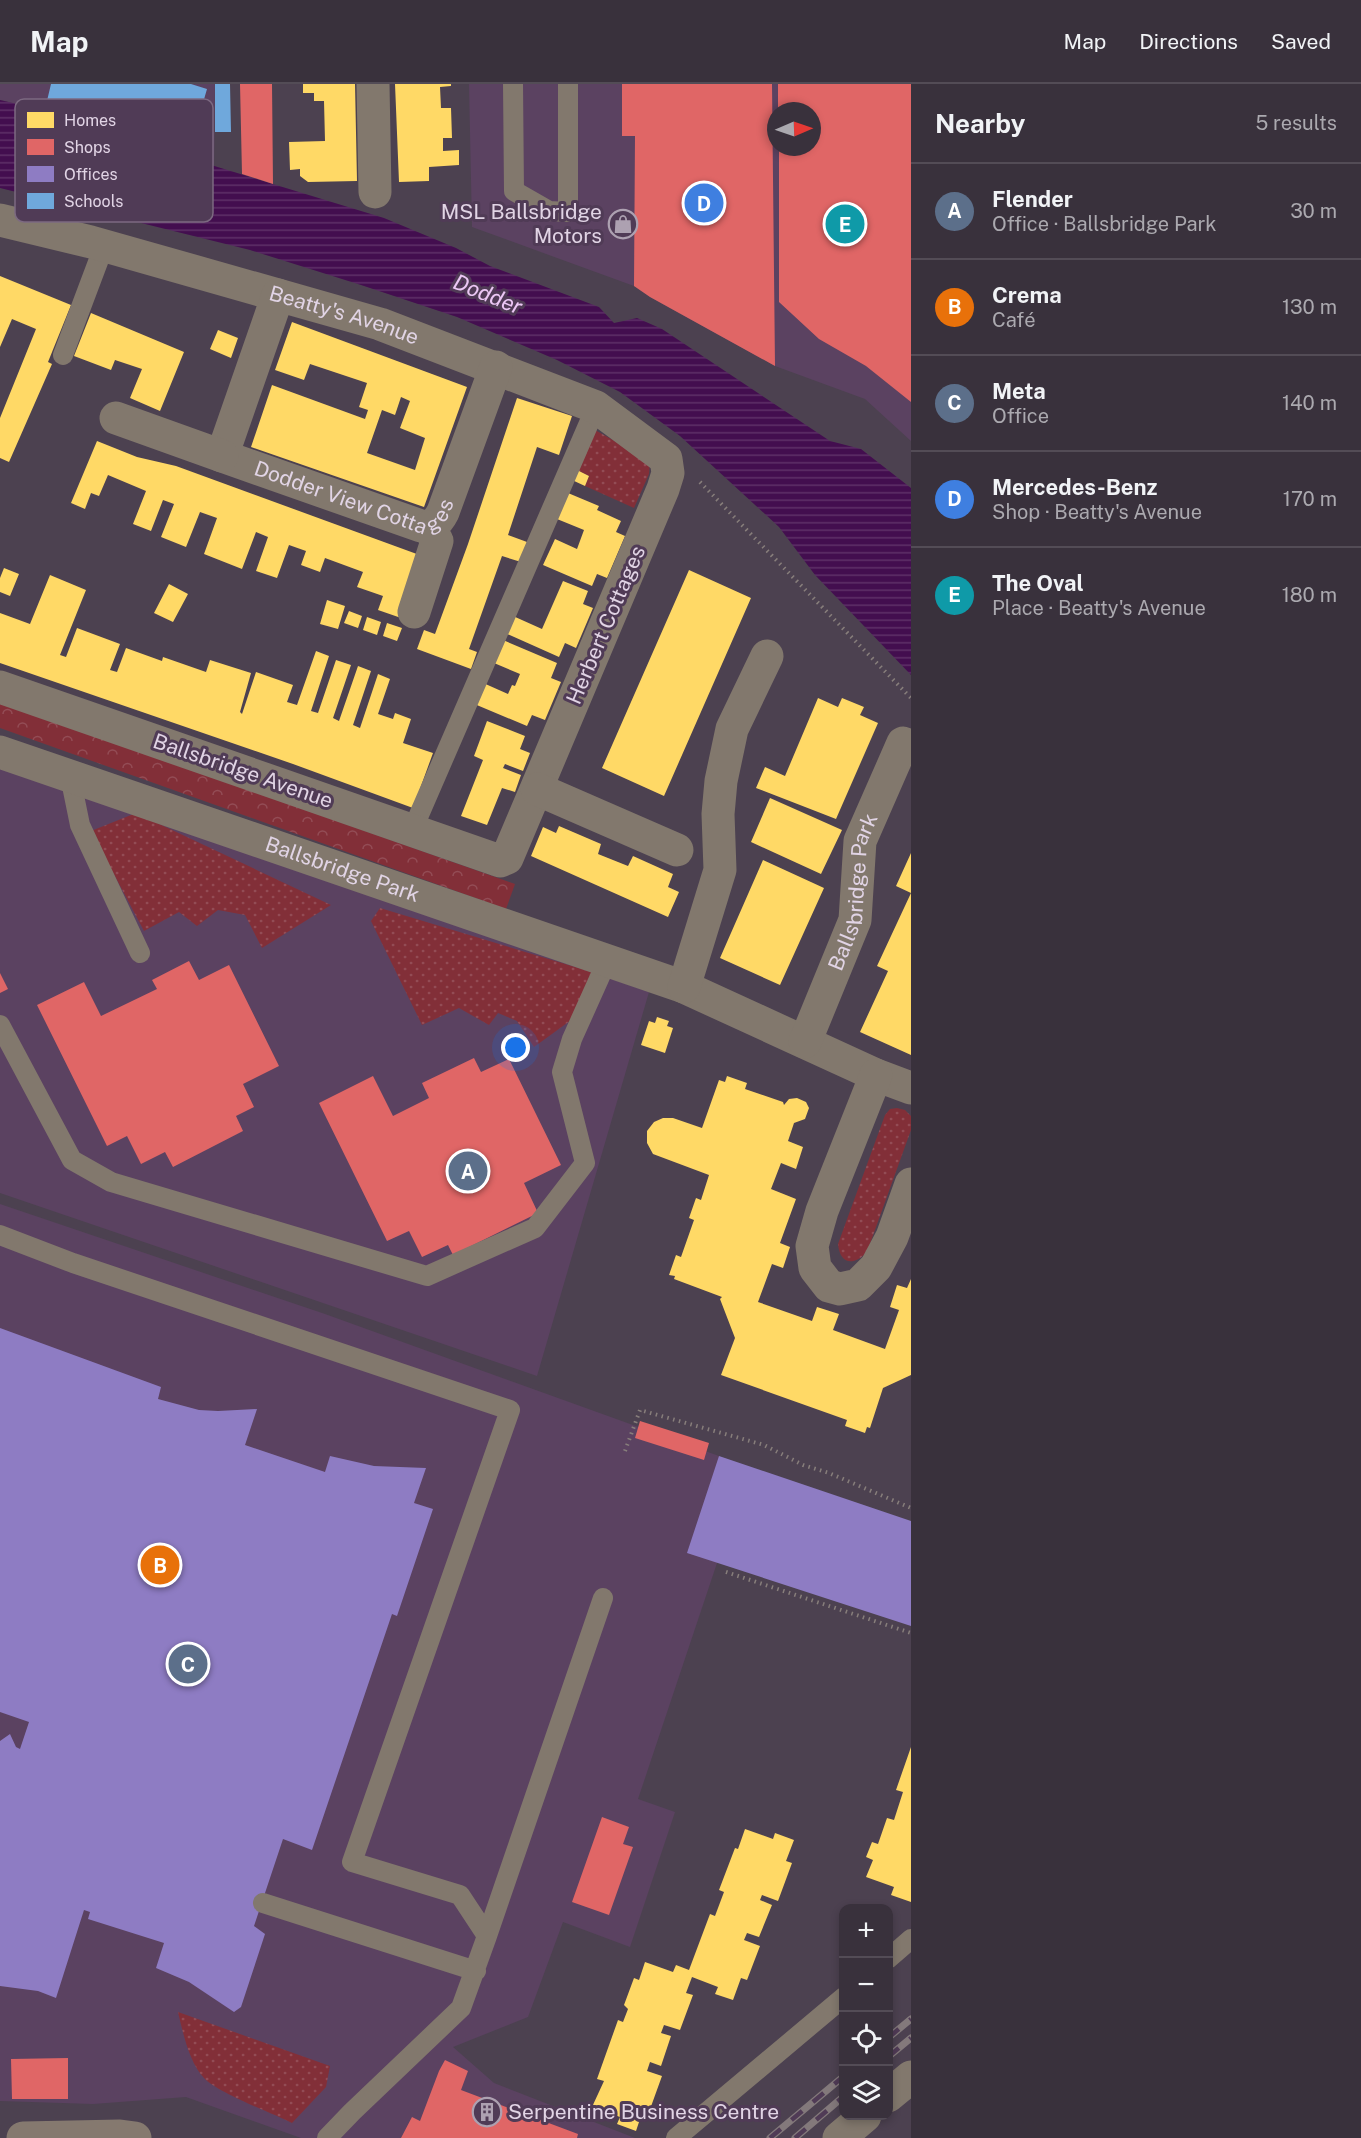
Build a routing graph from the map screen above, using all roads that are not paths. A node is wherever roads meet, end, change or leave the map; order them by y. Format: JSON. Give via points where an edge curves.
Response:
{"nodes":[{"id":1,"x":373,"y":84,"type":"edge"},
{"id":2,"x":513,"y":84,"type":"edge"},
{"id":3,"x":568,"y":84,"type":"edge"},
{"id":4,"x":375,"y":192,"type":"dead end"},
{"id":5,"x":0,"y":220,"type":"edge"},
{"id":6,"x":104,"y":246,"type":"junction"},
{"id":7,"x":278,"y":295,"type":"junction"},
{"id":8,"x":63,"y":355,"type":"dead end"},
{"id":9,"x":495,"y":367,"type":"junction"},
{"id":10,"x":596,"y":407,"type":"junction"},
{"id":11,"x":116,"y":418,"type":"dead end"},
{"id":12,"x":222,"y":456,"type":"junction"},
{"id":13,"x":666,"y":459,"type":"joint"},
{"id":14,"x":429,"y":527,"type":"junction"},
{"id":15,"x":414,"y":612,"type":"dead end"},
{"id":16,"x":767,"y":656,"type":"dead end"},
{"id":17,"x":0,"y":687,"type":"edge"},
{"id":18,"x":903,"y":743,"type":"dead end"},
{"id":19,"x":0,"y":752,"type":"edge"},
{"id":20,"x":70,"y":776,"type":"junction"},
{"id":21,"x":537,"y":789,"type":"junction"},
{"id":22,"x":412,"y":831,"type":"junction"},
{"id":23,"x":677,"y":850,"type":"dead end"},
{"id":24,"x":485,"y":856,"type":"joint"},
{"id":25,"x":140,"y":953,"type":"dead end"},
{"id":26,"x":607,"y":961,"type":"junction"},
{"id":27,"x":684,"y":987,"type":"junction"},
{"id":28,"x":0,"y":1025,"type":"edge"},
{"id":29,"x":805,"y":1041,"type":"junction"},
{"id":30,"x":876,"y":1075,"type":"junction"},
{"id":31,"x":911,"y":1088,"type":"edge"},
{"id":32,"x":911,"y":1184,"type":"edge"},
{"id":33,"x":0,"y":1235,"type":"edge"},
{"id":34,"x":603,"y":1598,"type":"dead end"},
{"id":35,"x":263,"y":1903,"type":"dead end"},
{"id":36,"x":487,"y":1936,"type":"junction"},
{"id":37,"x":911,"y":1939,"type":"edge"},
{"id":38,"x":889,"y":1958,"type":"edge"},
{"id":39,"x":476,"y":1971,"type":"junction"},
{"id":40,"x":839,"y":2000,"type":"edge"},
{"id":41,"x":911,"y":2077,"type":"edge"},
{"id":42,"x":893,"y":2092,"type":"edge"},
{"id":43,"x":859,"y":2120,"type":"edge"},
{"id":44,"x":23,"y":2138,"type":"edge"},
{"id":45,"x":135,"y":2138,"type":"edge"},
{"id":46,"x":327,"y":2138,"type":"edge"},
{"id":47,"x":676,"y":2138,"type":"edge"},
{"id":48,"x":839,"y":2138,"type":"edge"}],
"edges":[{"from":1,"to":4,"type":"street"},
{"from":2,"to":3,"type":"lane","via":[[514,191],[549,212],[568,212]]},
{"from":5,"to":6,"type":"street","name":"Beatty's Avenue"},
{"from":6,"to":7,"type":"street","name":"Beatty's Avenue"},
{"from":6,"to":8,"type":"lane"},
{"from":7,"to":9,"type":"street","name":"Beatty's Avenue","via":[[380,324]]},
{"from":7,"to":12,"type":"street","name":"Dodder View Cottages"},
{"from":9,"to":10,"type":"street","name":"Beatty's Avenue"},
{"from":9,"to":14,"type":"street","name":"Dodder View Cottages","via":[[444,512]]},
{"from":10,"to":13,"type":"street","name":"Beatty's Avenue"},
{"from":10,"to":22,"type":"lane"},
{"from":11,"to":12,"type":"street","name":"Dodder View Cottages"},
{"from":12,"to":14,"type":"street","name":"Dodder View Cottages"},
{"from":13,"to":21,"type":"street","name":"Herbert Cottages","via":[[668,473],[663,489]]},
{"from":14,"to":15,"type":"street","via":[[437,541]]},
{"from":16,"to":27,"type":"street","via":[[732,729],[718,814],[720,870]]},
{"from":17,"to":22,"type":"street","name":"Ballsbridge Avenue"},
{"from":18,"to":29,"type":"street","name":"Ballsbridge Park","via":[[860,841],[855,920]]},
{"from":19,"to":20,"type":"street","name":"Ballsbridge Park"},
{"from":20,"to":25,"type":"lane","via":[[80,825]]},
{"from":20,"to":26,"type":"street","name":"Ballsbridge Park"},
{"from":21,"to":23,"type":"street"},
{"from":21,"to":24,"type":"street","name":"Herbert Cottages","via":[[507,858],[500,861]]},
{"from":22,"to":24,"type":"street","name":"Ballsbridge Avenue"},
{"from":26,"to":27,"type":"street","name":"Ballsbridge Park"},
{"from":26,"to":28,"type":"lane","via":[[572,1039],[562,1072],[585,1163],[535,1228],[427,1276],[111,1182],[72,1160]]},
{"from":27,"to":29,"type":"street","name":"Ballsbridge Park"},
{"from":29,"to":30,"type":"street","name":"Ballsbridge Park"},
{"from":30,"to":31,"type":"street","name":"Ballsbridge Park"},
{"from":30,"to":32,"type":"street","via":[[822,1210],[812,1246],[815,1268],[829,1286],[840,1289],[858,1285],[876,1267],[892,1237]]},
{"from":33,"to":36,"type":"lane","via":[[510,1410],[352,1862],[460,1895]]},
{"from":34,"to":36,"type":"lane"},
{"from":35,"to":39,"type":"lane"},
{"from":36,"to":39,"type":"lane"},
{"from":37,"to":38,"type":"lane"},
{"from":39,"to":46,"type":"lane","via":[[461,2008]]},
{"from":40,"to":47,"type":"lane"},
{"from":41,"to":42,"type":"street"},
{"from":43,"to":48,"type":"street"},
{"from":44,"to":45,"type":"street"}]}
